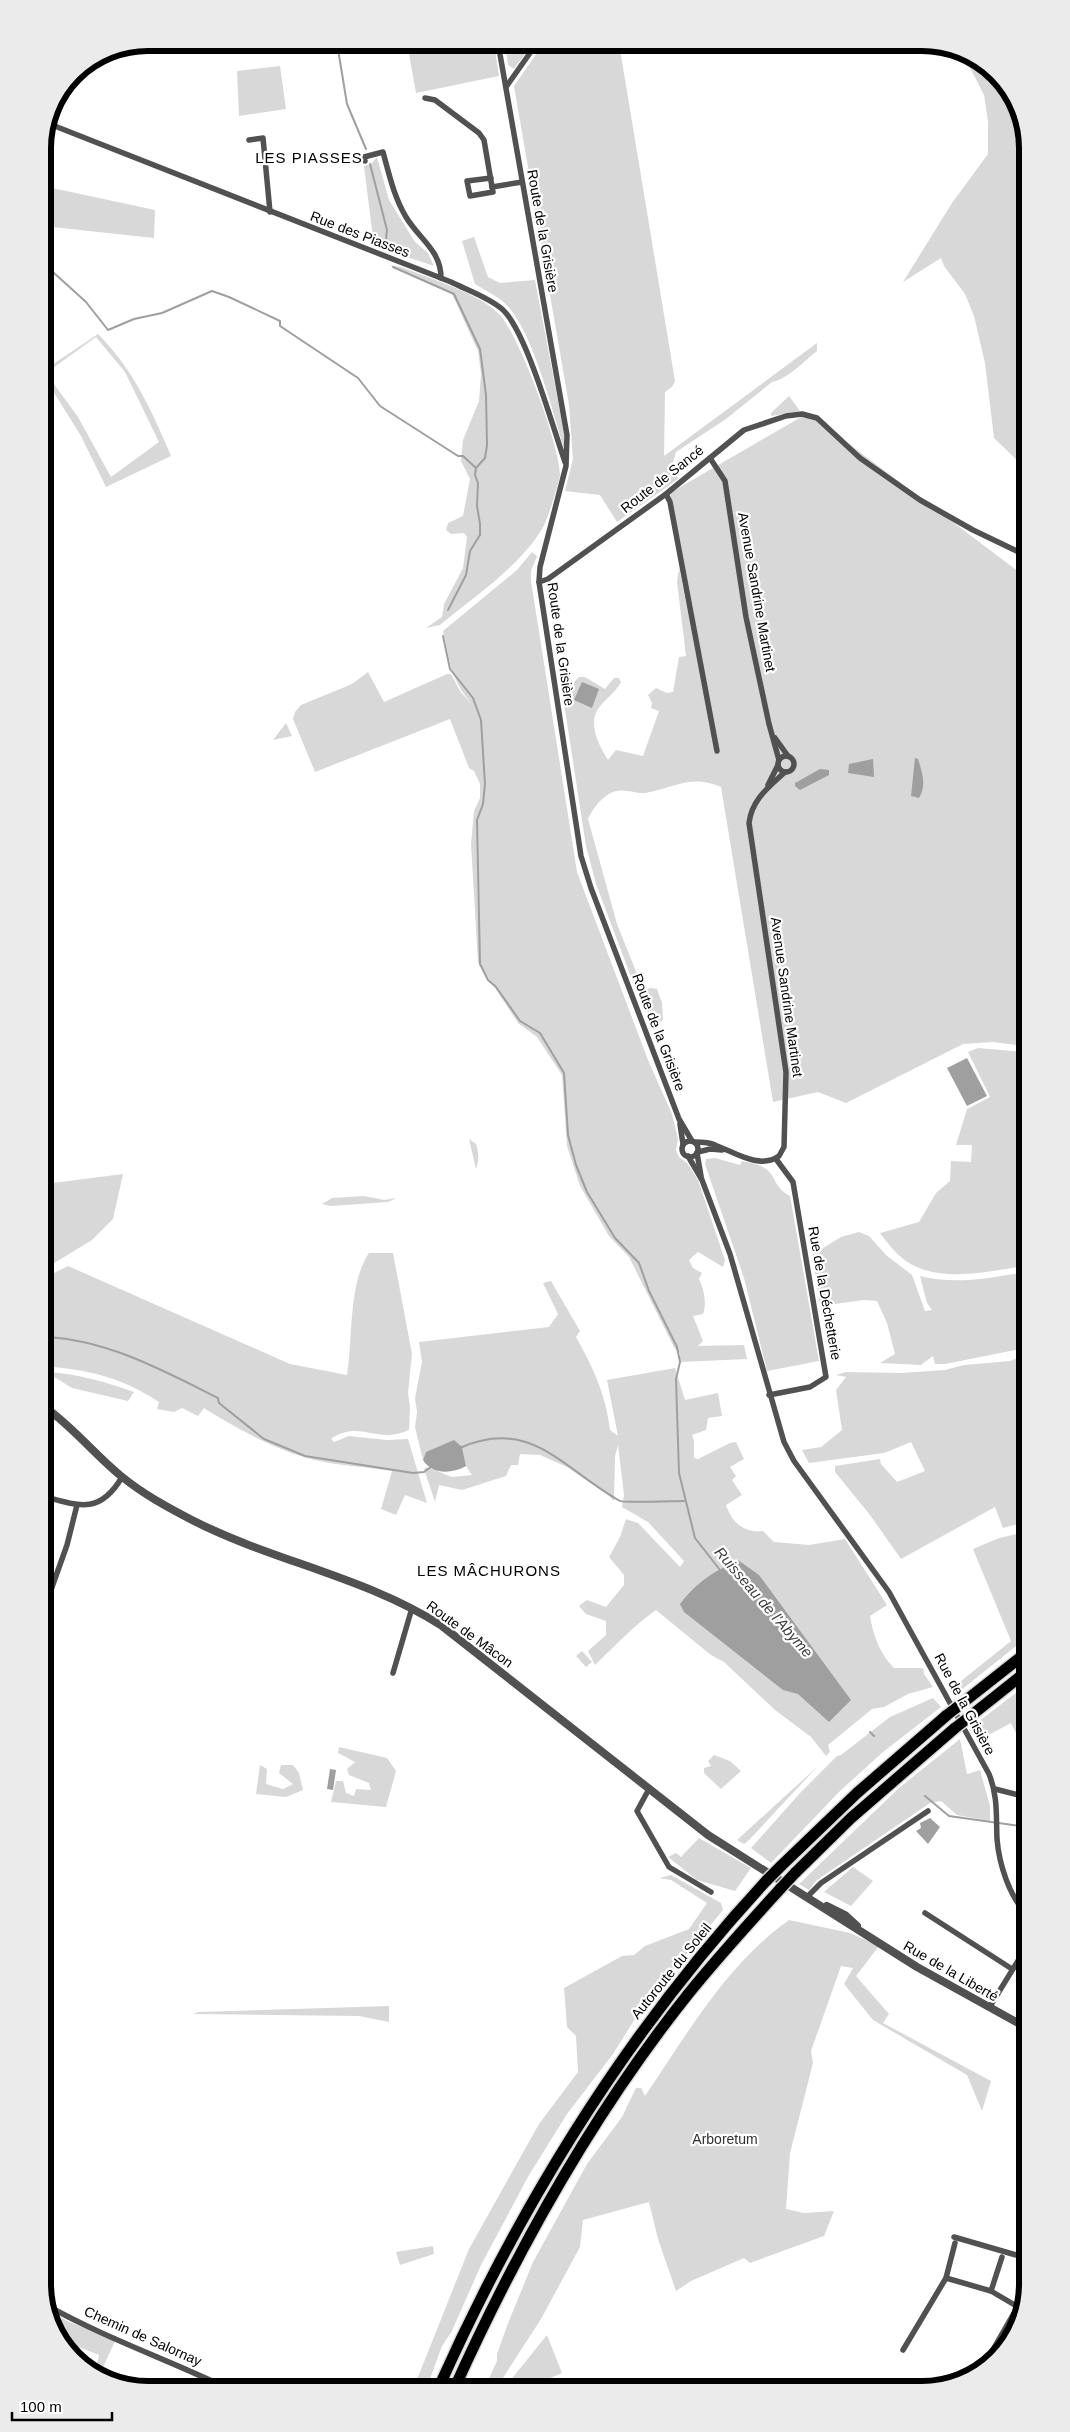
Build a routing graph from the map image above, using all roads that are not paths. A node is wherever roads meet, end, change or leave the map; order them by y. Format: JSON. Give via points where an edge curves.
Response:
{"nodes":[{"id":1,"x":499,"y":51,"type":"edge"},
{"id":2,"x":532,"y":51,"type":"edge"},
{"id":3,"x":506,"y":87,"type":"junction"},
{"id":4,"x":425,"y":98,"type":"dead end"},
{"id":5,"x":54,"y":125,"type":"edge"},
{"id":6,"x":249,"y":140,"type":"dead end"},
{"id":7,"x":365,"y":161,"type":"dead end"},
{"id":8,"x":490,"y":178,"type":"junction"},
{"id":9,"x":522,"y":182,"type":"junction"},
{"id":10,"x":492,"y":187,"type":"junction"},
{"id":11,"x":270,"y":212,"type":"junction"},
{"id":12,"x":441,"y":278,"type":"junction"},
{"id":13,"x":710,"y":458,"type":"junction"},
{"id":14,"x":566,"y":466,"type":"junction"},
{"id":15,"x":666,"y":494,"type":"junction"},
{"id":16,"x":1019,"y":552,"type":"edge"},
{"id":17,"x":539,"y":582,"type":"junction"},
{"id":18,"x":772,"y":734,"type":"junction"},
{"id":19,"x":717,"y":751,"type":"dead end"},
{"id":20,"x":788,"y":756,"type":"junction"},
{"id":21,"x":778,"y":763,"type":"junction"},
{"id":22,"x":786,"y":772,"type":"junction"},
{"id":23,"x":766,"y":789,"type":"junction"},
{"id":24,"x":679,"y":1119,"type":"junction"},
{"id":25,"x":694,"y":1141,"type":"junction"},
{"id":26,"x":683,"y":1144,"type":"junction"},
{"id":27,"x":726,"y":1150,"type":"junction"},
{"id":28,"x":697,"y":1152,"type":"junction"},
{"id":29,"x":688,"y":1156,"type":"junction"},
{"id":30,"x":776,"y":1159,"type":"junction"},
{"id":31,"x":702,"y":1180,"type":"junction"},
{"id":32,"x":769,"y":1395,"type":"junction"},
{"id":33,"x":51,"y":1412,"type":"edge"},
{"id":34,"x":122,"y":1477,"type":"junction"},
{"id":35,"x":51,"y":1498,"type":"edge"},
{"id":36,"x":77,"y":1505,"type":"junction"},
{"id":37,"x":839,"y":1521,"type":"joint"},
{"id":38,"x":51,"y":1590,"type":"edge"},
{"id":39,"x":412,"y":1608,"type":"junction"},
{"id":40,"x":1019,"y":1658,"type":"edge"},
{"id":41,"x":392,"y":1673,"type":"dead end"},
{"id":42,"x":1019,"y":1678,"type":"edge"},
{"id":43,"x":649,"y":1789,"type":"junction"},
{"id":44,"x":995,"y":1789,"type":"junction"},
{"id":45,"x":1019,"y":1796,"type":"edge"},
{"id":46,"x":928,"y":1811,"type":"dead end"},
{"id":47,"x":776,"y":1882,"type":"junction"},
{"id":48,"x":711,"y":1892,"type":"dead end"},
{"id":49,"x":807,"y":1897,"type":"junction"},
{"id":50,"x":1019,"y":1904,"type":"edge"},
{"id":51,"x":924,"y":1913,"type":"dead end"},
{"id":52,"x":1019,"y":1958,"type":"edge"},
{"id":53,"x":1012,"y":1969,"type":"junction"},
{"id":54,"x":989,"y":2008,"type":"junction"},
{"id":55,"x":1019,"y":2024,"type":"edge"},
{"id":56,"x":1019,"y":2254,"type":"edge"},
{"id":57,"x":1002,"y":2257,"type":"dead end"},
{"id":58,"x":946,"y":2278,"type":"junction"},
{"id":59,"x":991,"y":2291,"type":"junction"},
{"id":60,"x":1016,"y":2305,"type":"edge"},
{"id":61,"x":55,"y":2310,"type":"edge"},
{"id":62,"x":1012,"y":2319,"type":"edge"},
{"id":63,"x":994,"y":2349,"type":"edge"},
{"id":64,"x":903,"y":2350,"type":"dead end"},
{"id":65,"x":212,"y":2381,"type":"edge"},
{"id":66,"x":442,"y":2381,"type":"edge"},
{"id":67,"x":458,"y":2381,"type":"edge"}],
"edges":[{"from":1,"to":3,"type":"street","name":"Route de la Grisière"},
{"from":2,"to":3,"type":"street"},
{"from":3,"to":9,"type":"street","name":"Route de la Grisière"},
{"from":4,"to":8,"type":"street","via":[[436,100],[479,133],[484,140]]},
{"from":5,"to":11,"type":"street","name":"Rue des Piasses"},
{"from":6,"to":11,"type":"street","via":[[263,138]]},
{"from":7,"to":12,"type":"street","via":[[364,157],[383,152],[395,194],[406,217],[430,244],[441,266]]},
{"from":8,"to":10,"type":"street"},
{"from":8,"to":10,"type":"street","via":[[467,181],[470,196],[493,192]]},
{"from":9,"to":10,"type":"street"},
{"from":9,"to":14,"type":"street","name":"Route de la Grisière","via":[[567,435]]},
{"from":11,"to":12,"type":"street","name":"Rue des Piasses"},
{"from":12,"to":14,"type":"street","name":"Rue des Piasses","via":[[491,302],[511,320],[534,373]]},
{"from":13,"to":15,"type":"street","name":"Route de Sancé"},
{"from":13,"to":16,"type":"street","name":"Route de Sancé","via":[[736,435],[752,426],[786,416],[817,418],[860,458],[920,500]]},
{"from":13,"to":18,"type":"street","name":"Avenue Sandrine Martinet","via":[[725,481],[746,617]]},
{"from":14,"to":17,"type":"street","name":"Route de la Grisière"},
{"from":15,"to":17,"type":"street","name":"Route de Sancé","via":[[548,579]]},
{"from":15,"to":19,"type":"street"},
{"from":17,"to":24,"type":"street","name":"Route de la Grisière","via":[[582,856],[591,888]]},
{"from":18,"to":20,"type":"street","name":"Avenue Sandrine Martinet"},
{"from":18,"to":21,"type":"street","name":"Avenue Sandrine Martinet"},
{"from":20,"to":21,"type":"street","via":[[783,756]]},
{"from":20,"to":22,"type":"street","via":[[794,765]]},
{"from":21,"to":22,"type":"street","via":[[780,770]]},
{"from":21,"to":23,"type":"street","name":"Avenue Sandrine Martinet"},
{"from":22,"to":23,"type":"street","name":"Avenue Sandrine Martinet"},
{"from":23,"to":30,"type":"street","name":"Avenue Sandrine Martinet","via":[[753,806],[749,823],[786,1072],[784,1147]]},
{"from":24,"to":25,"type":"street","name":"Route de la Grisière"},
{"from":24,"to":26,"type":"street","name":"Route de la Grisière"},
{"from":25,"to":26,"type":"street"},
{"from":25,"to":27,"type":"street"},
{"from":25,"to":28,"type":"street","name":"Route de la Grisière"},
{"from":26,"to":29,"type":"street","name":"Route de la Grisière","via":[[682,1150]]},
{"from":27,"to":28,"type":"street"},
{"from":27,"to":30,"type":"street","via":[[755,1160]]},
{"from":28,"to":29,"type":"street"},
{"from":28,"to":31,"type":"street","name":"Route de la Grisière"},
{"from":29,"to":31,"type":"street","name":"Route de la Grisière"},
{"from":30,"to":32,"type":"street","name":"Rue de la Déchetterie","via":[[794,1182],[826,1377],[810,1388]]},
{"from":31,"to":32,"type":"street","name":"Route de la Grisière","via":[[730,1254]]},
{"from":32,"to":37,"type":"street","name":"Route de la Grisière","via":[[784,1442],[794,1461]]},
{"from":33,"to":34,"type":"street","name":"Route de Mâcon"},
{"from":34,"to":36,"type":"street","via":[[101,1501],[89,1506]]},
{"from":34,"to":39,"type":"street","name":"Route de Mâcon","via":[[157,1502],[223,1535]]},
{"from":35,"to":36,"type":"street"},
{"from":36,"to":38,"type":"street"},
{"from":37,"to":44,"type":"street","name":"Rue de la Grisière","via":[[914,1634]]},
{"from":39,"to":41,"type":"street"},
{"from":39,"to":43,"type":"street","name":"Route de Mâcon","via":[[442,1626]]},
{"from":40,"to":47,"type":"highway","name":"Autoroute du Soleil","bridge":true,"via":[[857,1792],[781,1866]]},
{"from":42,"to":47,"type":"highway","name":"Autoroute du Soleil","bridge":true,"via":[[955,1728],[795,1873]]},
{"from":43,"to":47,"type":"street","name":"Route de Mâcon"},
{"from":43,"to":48,"type":"street","via":[[637,1812],[656,1847],[669,1867]]},
{"from":44,"to":45,"type":"street"},
{"from":44,"to":50,"type":"street","name":"Rue de la Grisière","via":[[999,1850],[1008,1882]]},
{"from":46,"to":49,"type":"street","via":[[821,1883]]},
{"from":47,"to":49,"type":"street","name":"Rue de la Liberté"},
{"from":47,"to":66,"type":"highway","name":"Autoroute du Soleil","via":[[677,1984],[589,2106],[522,2218]]},
{"from":47,"to":67,"type":"highway","name":"Autoroute du Soleil","via":[[605,2109],[514,2265]]},
{"from":49,"to":54,"type":"street","name":"Rue de la Liberté","via":[[917,1968]]},
{"from":51,"to":53,"type":"street"},
{"from":52,"to":53,"type":"street"},
{"from":53,"to":54,"type":"street"},
{"from":54,"to":55,"type":"street","name":"Rue de la Liberté"},
{"from":56,"to":58,"type":"street","via":[[955,2240]]},
{"from":57,"to":59,"type":"street"},
{"from":58,"to":59,"type":"street"},
{"from":58,"to":64,"type":"street"},
{"from":59,"to":60,"type":"street"},
{"from":61,"to":65,"type":"street","name":"Chemin de Salornay"},
{"from":62,"to":63,"type":"street"}]}
